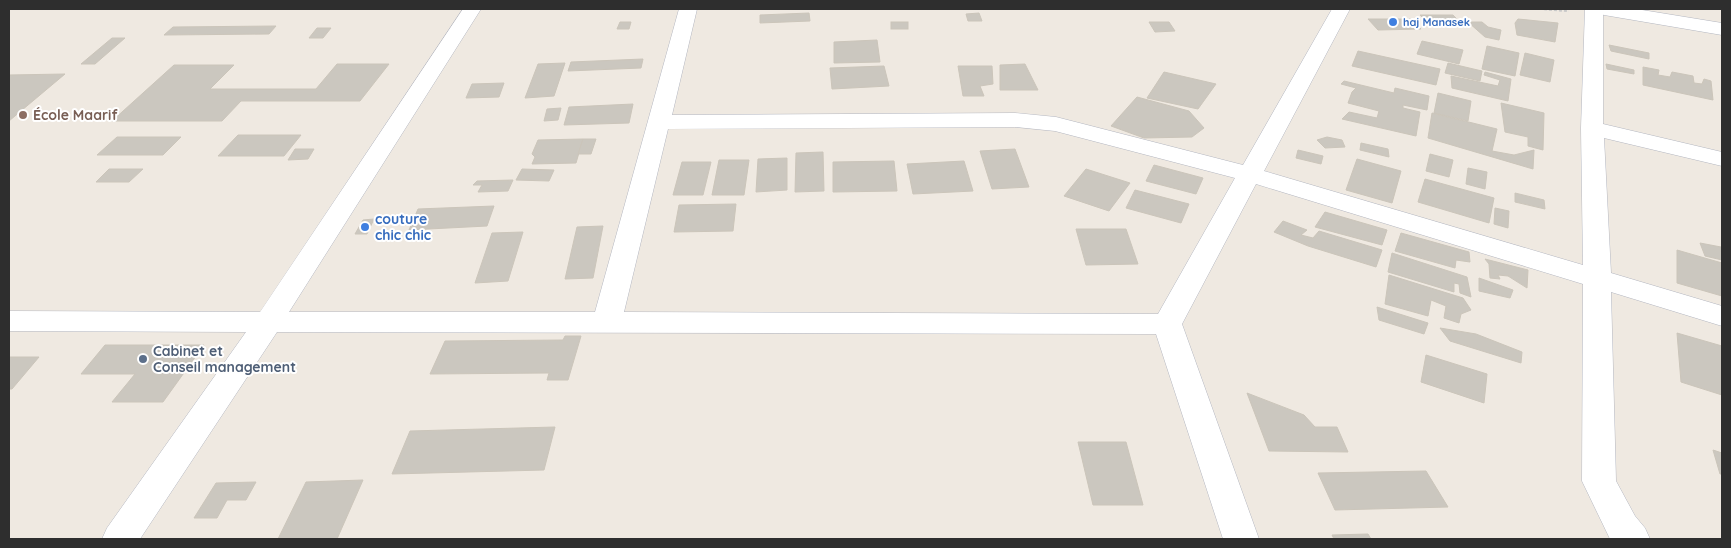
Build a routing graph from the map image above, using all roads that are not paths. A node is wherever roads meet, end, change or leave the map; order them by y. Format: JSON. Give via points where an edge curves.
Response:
{"nodes":[{"id":1,"x":472,"y":9,"type":"edge"},
{"id":2,"x":688,"y":9,"type":"edge"},
{"id":3,"x":1341,"y":9,"type":"edge"},
{"id":4,"x":1594,"y":9,"type":"edge"},
{"id":5,"x":1604,"y":9,"type":"edge"},
{"id":6,"x":1674,"y":9,"type":"edge"},
{"id":7,"x":1722,"y":17,"type":"edge"},
{"id":8,"x":1722,"y":29,"type":"edge"},
{"id":9,"x":659,"y":122,"type":"junction"},
{"id":10,"x":1592,"y":128,"type":"junction"},
{"id":11,"x":1722,"y":159,"type":"edge"},
{"id":12,"x":1250,"y":175,"type":"junction"},
{"id":13,"x":1598,"y":280,"type":"junction"},
{"id":14,"x":1722,"y":316,"type":"edge"},
{"id":15,"x":9,"y":321,"type":"edge"},
{"id":16,"x":268,"y":322,"type":"junction"},
{"id":17,"x":607,"y":322,"type":"junction"},
{"id":18,"x":1167,"y":324,"type":"junction"},
{"id":19,"x":120,"y":539,"type":"edge"},
{"id":20,"x":1241,"y":539,"type":"edge"},
{"id":21,"x":1632,"y":539,"type":"edge"}],
"edges":[{"from":1,"to":16,"type":"street"},
{"from":2,"to":9,"type":"street"},
{"from":3,"to":12,"type":"street"},
{"from":4,"to":10,"type":"street"},
{"from":5,"to":8,"type":"street"},
{"from":6,"to":7,"type":"street"},
{"from":9,"to":12,"type":"street","via":[[1035,121]]},
{"from":9,"to":17,"type":"street"},
{"from":10,"to":11,"type":"street"},
{"from":10,"to":13,"type":"street"},
{"from":12,"to":13,"type":"street"},
{"from":12,"to":18,"type":"street"},
{"from":13,"to":14,"type":"street"},
{"from":13,"to":21,"type":"street","via":[[1599,481],[1622,527]]},
{"from":15,"to":16,"type":"street"},
{"from":16,"to":17,"type":"street"},
{"from":16,"to":19,"type":"street"},
{"from":17,"to":18,"type":"street"},
{"from":18,"to":20,"type":"street"}]}
